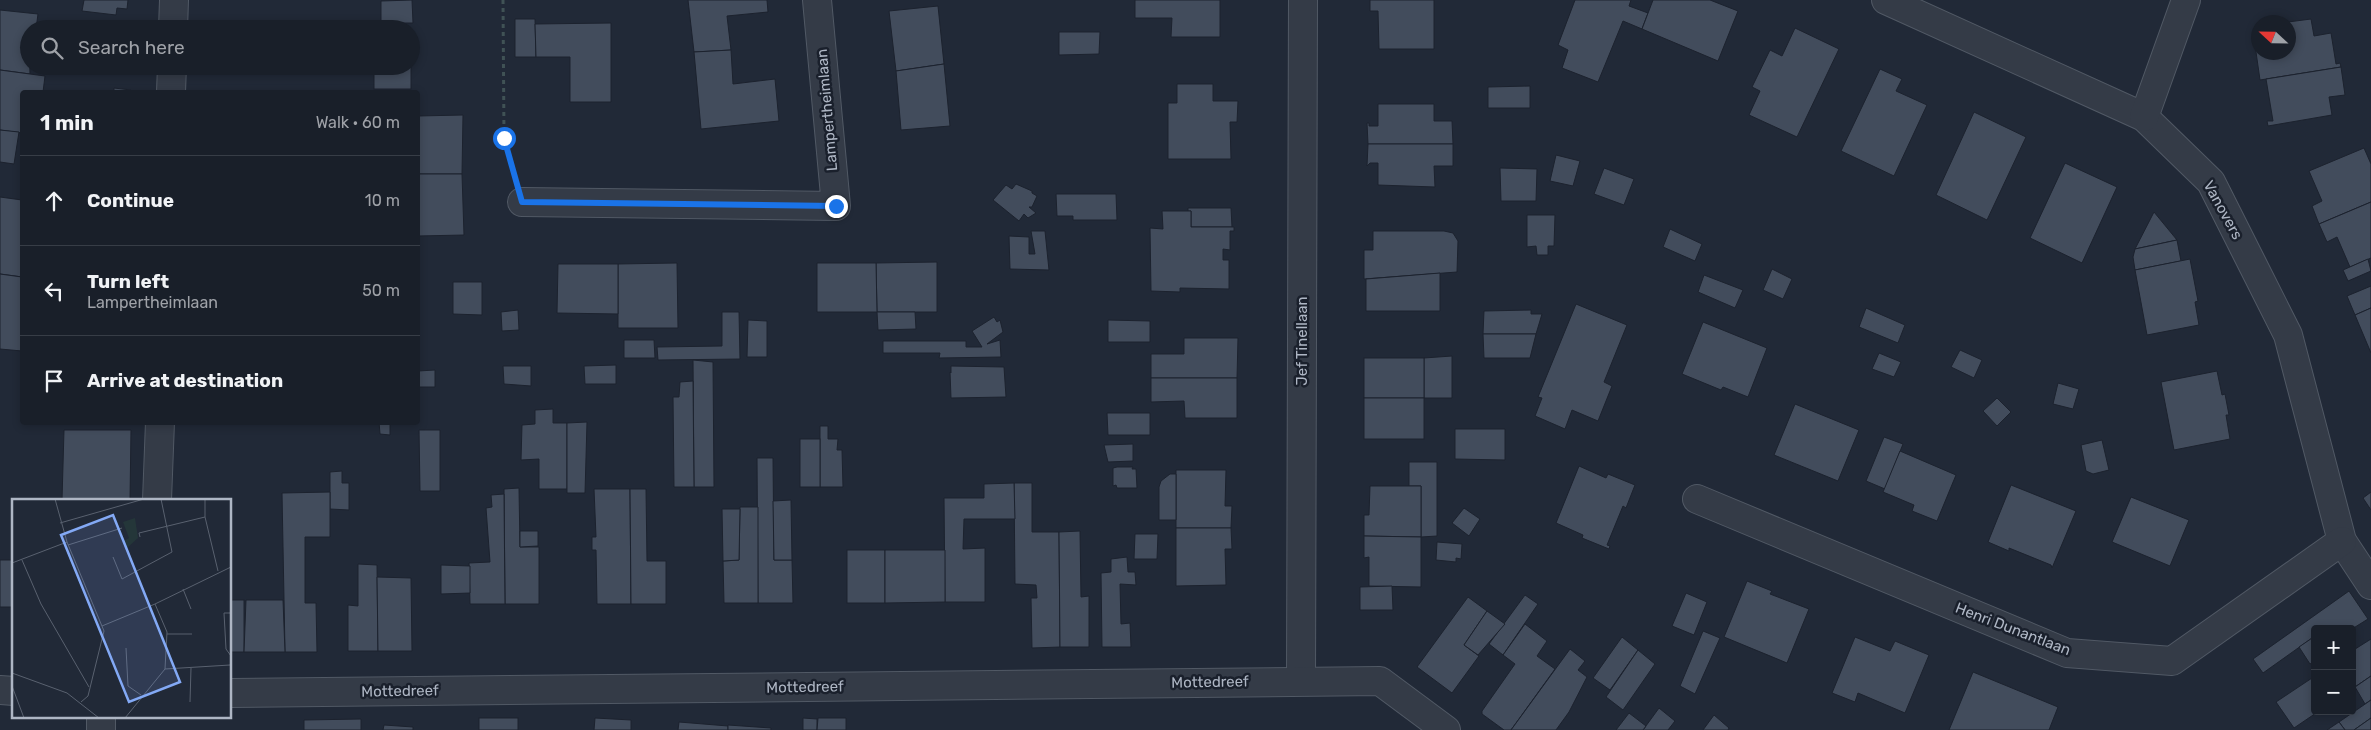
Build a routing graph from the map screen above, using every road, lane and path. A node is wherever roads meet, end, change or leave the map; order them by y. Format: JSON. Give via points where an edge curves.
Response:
{"nodes":[{"id":1,"x":174,"y":0,"type":"edge"},
{"id":2,"x":503,"y":0,"type":"edge"},
{"id":3,"x":816,"y":0,"type":"edge"},
{"id":4,"x":1303,"y":0,"type":"edge"},
{"id":5,"x":1886,"y":0,"type":"edge"},
{"id":6,"x":2186,"y":0,"type":"edge"},
{"id":7,"x":173,"y":20,"type":"edge"},
{"id":8,"x":172,"y":75,"type":"edge"},
{"id":9,"x":171,"y":90,"type":"edge"},
{"id":10,"x":2144,"y":117,"type":"junction"},
{"id":11,"x":522,"y":202,"type":"joint"},
{"id":12,"x":160,"y":425,"type":"edge"},
{"id":13,"x":157,"y":499,"type":"edge"},
{"id":14,"x":1697,"y":500,"type":"dead end"},
{"id":15,"x":2342,"y":541,"type":"junction"},
{"id":16,"x":2371,"y":585,"type":"edge"},
{"id":17,"x":1301,"y":681,"type":"junction"},
{"id":18,"x":231,"y":692,"type":"edge"},
{"id":19,"x":1446,"y":730,"type":"edge"}],
"edges":[{"from":1,"to":7,"type":"street"},
{"from":2,"to":11,"type":"path","via":[[504,138]]},
{"from":3,"to":11,"type":"street","name":"Lampertheimlaan","via":[[836,206]]},
{"from":4,"to":17,"type":"street","name":"Jef Tinellaan"},
{"from":5,"to":10,"type":"street","name":"Vanovers"},
{"from":6,"to":10,"type":"street"},
{"from":8,"to":9,"type":"street"},
{"from":10,"to":15,"type":"street","name":"Vanovers","via":[[2210,182],[2288,335]]},
{"from":12,"to":13,"type":"street"},
{"from":14,"to":15,"type":"street","name":"Henri Dunantlaan","via":[[2067,653],[2172,661]]},
{"from":15,"to":16,"type":"street","name":"Vanovers"},
{"from":17,"to":18,"type":"street","name":"Mottedreef"},
{"from":17,"to":19,"type":"street","name":"Mottedreef","via":[[1380,680]]}]}
